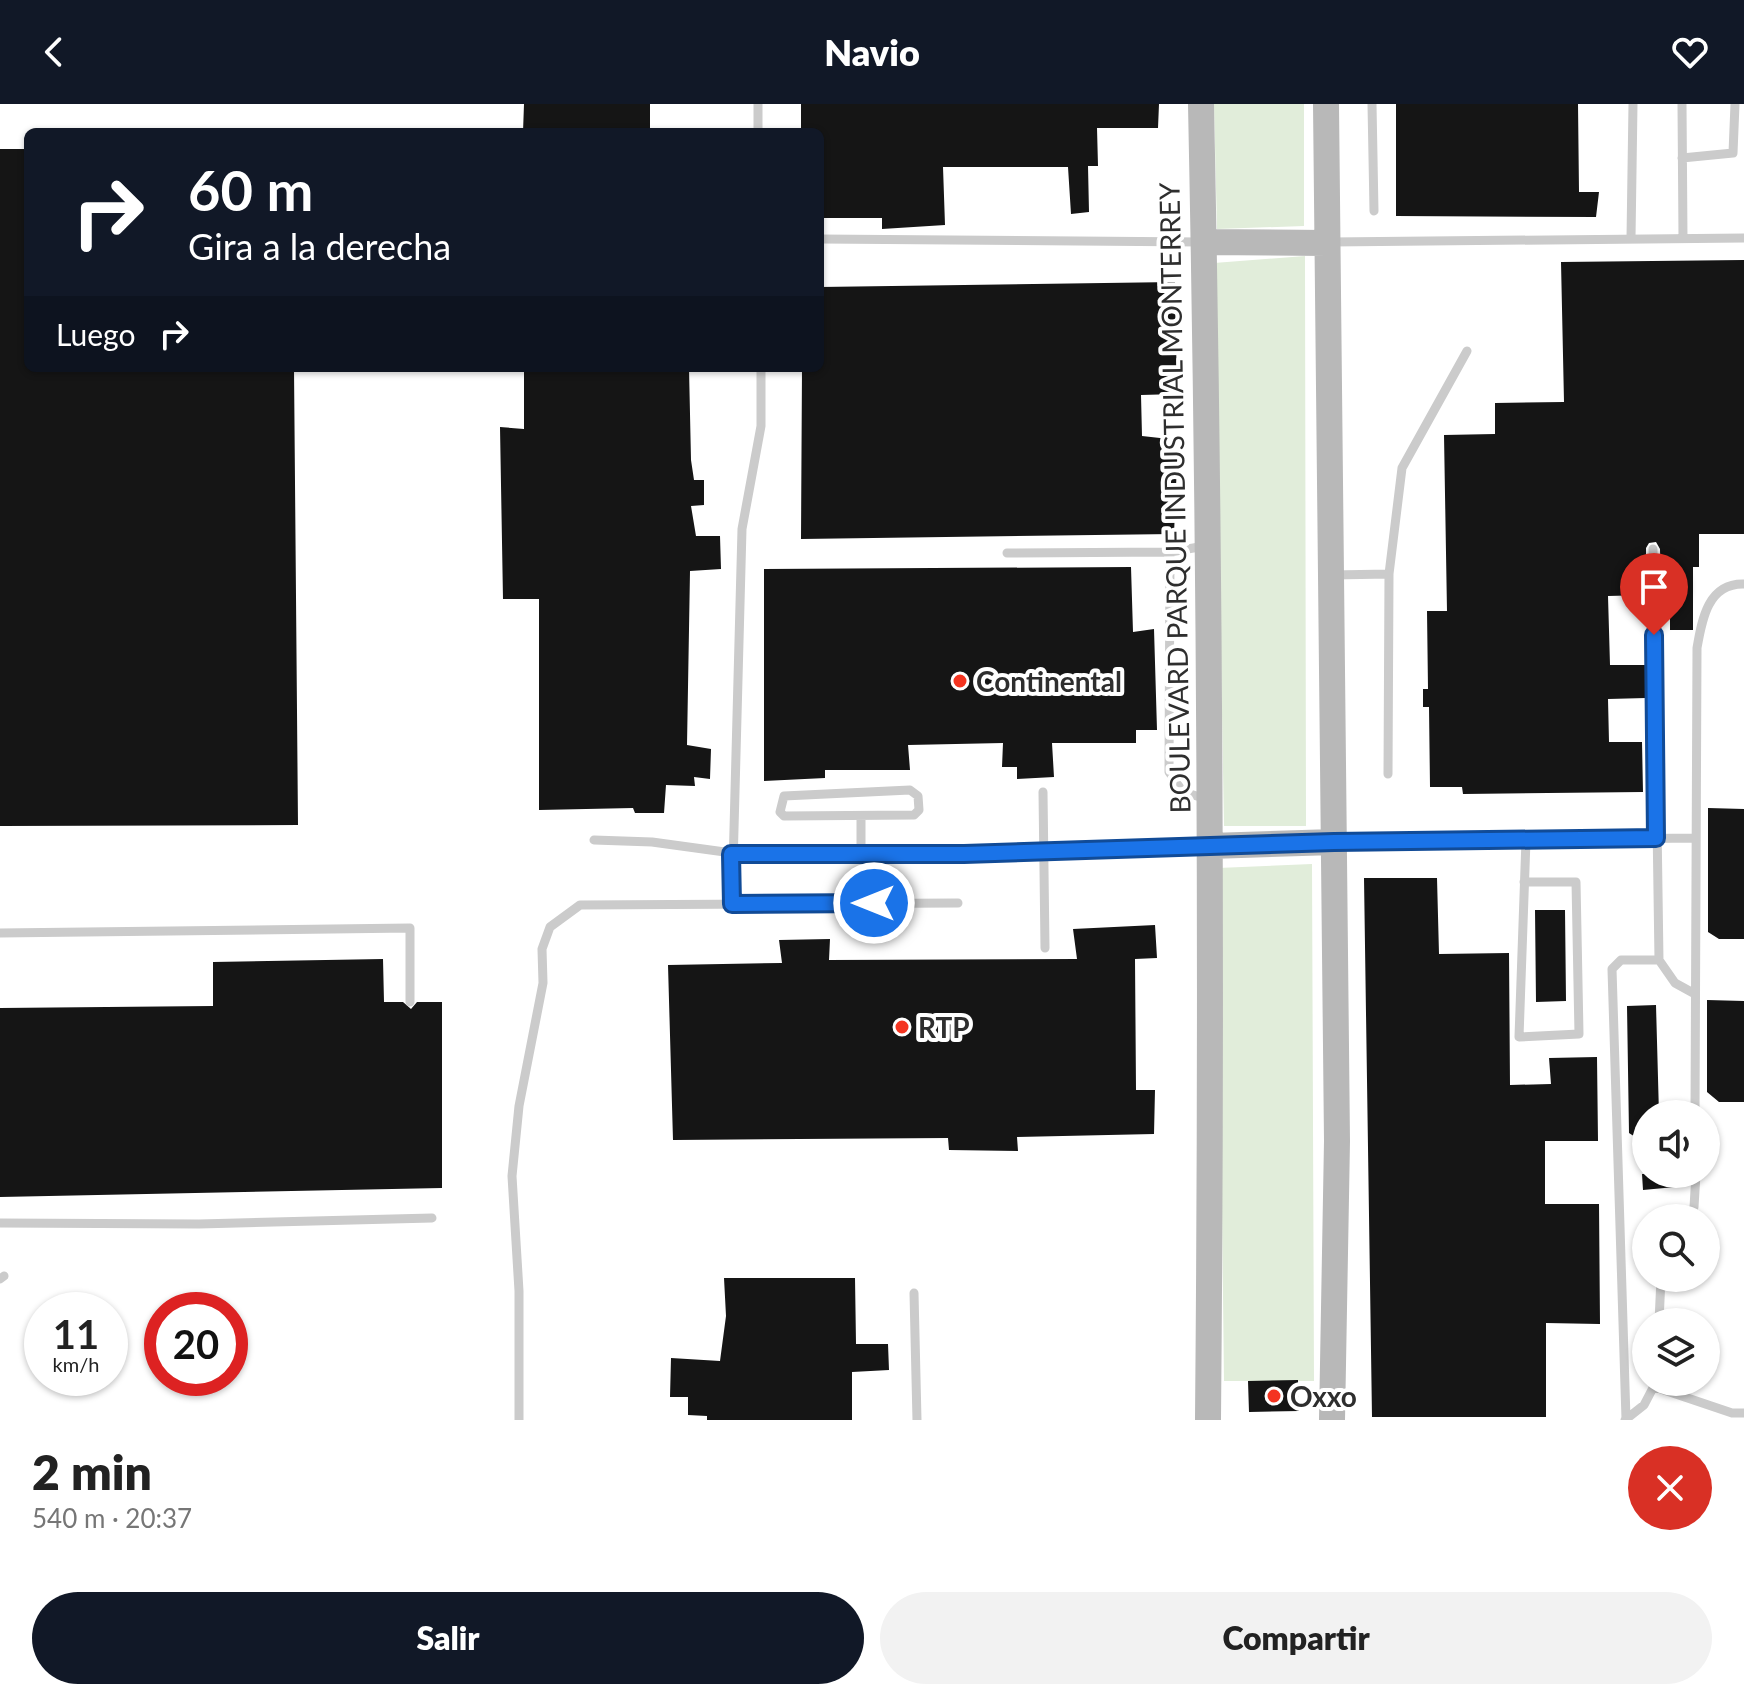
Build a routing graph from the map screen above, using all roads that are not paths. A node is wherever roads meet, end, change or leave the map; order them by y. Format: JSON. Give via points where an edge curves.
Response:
{"nodes":[{"id":1,"x":758,"y":104,"type":"edge"},
{"id":2,"x":1201,"y":104,"type":"edge"},
{"id":3,"x":1326,"y":104,"type":"edge"},
{"id":4,"x":1372,"y":104,"type":"edge"},
{"id":5,"x":1633,"y":104,"type":"edge"},
{"id":6,"x":1682,"y":104,"type":"edge"},
{"id":7,"x":1735,"y":104,"type":"edge"},
{"id":8,"x":758,"y":128,"type":"edge"},
{"id":9,"x":1682,"y":158,"type":"junction"},
{"id":10,"x":1374,"y":211,"type":"dead end"},
{"id":11,"x":1631,"y":238,"type":"junction"},
{"id":12,"x":1683,"y":238,"type":"junction"},
{"id":13,"x":1744,"y":238,"type":"edge"},
{"id":14,"x":824,"y":239,"type":"edge"},
{"id":15,"x":1204,"y":242,"type":"junction"},
{"id":16,"x":1327,"y":243,"type":"junction"},
{"id":17,"x":1467,"y":351,"type":"dead end"},
{"id":18,"x":761,"y":372,"type":"edge"},
{"id":19,"x":1208,"y":545,"type":"junction"},
{"id":20,"x":1653,"y":549,"type":"dead end"},
{"id":21,"x":1170,"y":552,"type":"junction"},
{"id":22,"x":1007,"y":553,"type":"dead end"},
{"id":23,"x":1389,"y":574,"type":"junction"},
{"id":24,"x":1331,"y":575,"type":"junction"},
{"id":25,"x":1744,"y":584,"type":"edge"},
{"id":26,"x":1388,"y":774,"type":"dead end"},
{"id":27,"x":1043,"y":792,"type":"dead end"},
{"id":28,"x":1210,"y":800,"type":"junction"},
{"id":29,"x":861,"y":816,"type":"junction"},
{"id":30,"x":1656,"y":838,"type":"junction"},
{"id":31,"x":1694,"y":838,"type":"junction"},
{"id":32,"x":594,"y":840,"type":"dead end"},
{"id":33,"x":1526,"y":840,"type":"junction"},
{"id":34,"x":1334,"y":842,"type":"junction"},
{"id":35,"x":1210,"y":846,"type":"junction"},
{"id":36,"x":1046,"y":850,"type":"junction"},
{"id":37,"x":731,"y":854,"type":"junction"},
{"id":38,"x":861,"y":855,"type":"junction"},
{"id":39,"x":1524,"y":882,"type":"junction"},
{"id":40,"x":958,"y":903,"type":"dead end"},
{"id":41,"x":732,"y":904,"type":"junction"},
{"id":42,"x":0,"y":933,"type":"edge"},
{"id":43,"x":1045,"y":948,"type":"dead end"},
{"id":44,"x":1659,"y":960,"type":"junction"},
{"id":45,"x":1695,"y":994,"type":"junction"},
{"id":46,"x":410,"y":1002,"type":"dead end"},
{"id":47,"x":1695,"y":1100,"type":"edge"},
{"id":48,"x":432,"y":1218,"type":"dead end"},
{"id":49,"x":0,"y":1223,"type":"edge"},
{"id":50,"x":914,"y":1293,"type":"dead end"},
{"id":51,"x":1649,"y":1396,"type":"edge"},
{"id":52,"x":1687,"y":1396,"type":"edge"},
{"id":53,"x":1744,"y":1413,"type":"edge"},
{"id":54,"x":519,"y":1420,"type":"edge"},
{"id":55,"x":917,"y":1420,"type":"edge"},
{"id":56,"x":1208,"y":1420,"type":"edge"},
{"id":57,"x":1332,"y":1420,"type":"edge"},
{"id":58,"x":1626,"y":1420,"type":"edge"}],
"edges":[{"from":1,"to":8,"type":"lane"},
{"from":2,"to":15,"type":"street","name":"BOULEVARD PARQUE INDUSTRIAL MONTERREY"},
{"from":3,"to":16,"type":"street"},
{"from":4,"to":10,"type":"lane"},
{"from":5,"to":11,"type":"lane"},
{"from":6,"to":9,"type":"lane"},
{"from":7,"to":9,"type":"lane","via":[[1733,153]]},
{"from":9,"to":12,"type":"lane"},
{"from":11,"to":12,"type":"lane"},
{"from":11,"to":16,"type":"lane"},
{"from":12,"to":13,"type":"lane"},
{"from":14,"to":15,"type":"lane"},
{"from":15,"to":16,"type":"street"},
{"from":15,"to":19,"type":"street","name":"BOULEVARD PARQUE INDUSTRIAL MONTERREY"},
{"from":16,"to":24,"type":"street"},
{"from":17,"to":23,"type":"lane","via":[[1402,468]]},
{"from":18,"to":37,"type":"lane","via":[[761,426],[742,529]]},
{"from":19,"to":21,"type":"lane"},
{"from":19,"to":28,"type":"street","name":"BOULEVARD PARQUE INDUSTRIAL MONTERREY"},
{"from":20,"to":30,"type":"lane"},
{"from":21,"to":22,"type":"lane"},
{"from":21,"to":28,"type":"lane","via":[[1169,772],[1183,792]]},
{"from":23,"to":24,"type":"lane"},
{"from":23,"to":26,"type":"lane"},
{"from":24,"to":34,"type":"street"},
{"from":25,"to":31,"type":"lane","via":[[1718,591],[1703,616]]},
{"from":27,"to":36,"type":"lane"},
{"from":28,"to":35,"type":"street","name":"BOULEVARD PARQUE INDUSTRIAL MONTERREY"},
{"from":29,"to":29,"type":"lane","via":[[914,815],[918,796],[910,790],[781,800],[784,816]]},
{"from":29,"to":38,"type":"lane"},
{"from":30,"to":31,"type":"lane"},
{"from":30,"to":33,"type":"lane"},
{"from":30,"to":44,"type":"lane"},
{"from":31,"to":45,"type":"lane"},
{"from":32,"to":37,"type":"lane"},
{"from":33,"to":34,"type":"lane"},
{"from":33,"to":39,"type":"lane"},
{"from":34,"to":35,"type":"street"},
{"from":34,"to":57,"type":"street","via":[[1337,1141]]},
{"from":35,"to":36,"type":"lane"},
{"from":35,"to":56,"type":"street","name":"BOULEVARD PARQUE INDUSTRIAL MONTERREY"},
{"from":36,"to":38,"type":"lane"},
{"from":36,"to":43,"type":"lane"},
{"from":37,"to":38,"type":"lane"},
{"from":37,"to":41,"type":"lane"},
{"from":39,"to":39,"type":"lane","via":[[1519,1037],[1579,1034],[1576,882]]},
{"from":40,"to":41,"type":"lane"},
{"from":41,"to":54,"type":"lane","via":[[580,905],[550,927],[542,949],[543,983],[519,1106],[512,1176]]},
{"from":42,"to":46,"type":"lane","via":[[410,928]]},
{"from":44,"to":45,"type":"lane","via":[[1675,983]]},
{"from":44,"to":58,"type":"lane","via":[[1621,960],[1612,969]]},
{"from":45,"to":47,"type":"lane"},
{"from":48,"to":49,"type":"lane"},
{"from":50,"to":55,"type":"lane"},
{"from":51,"to":58,"type":"lane"},
{"from":52,"to":53,"type":"lane"}]}
